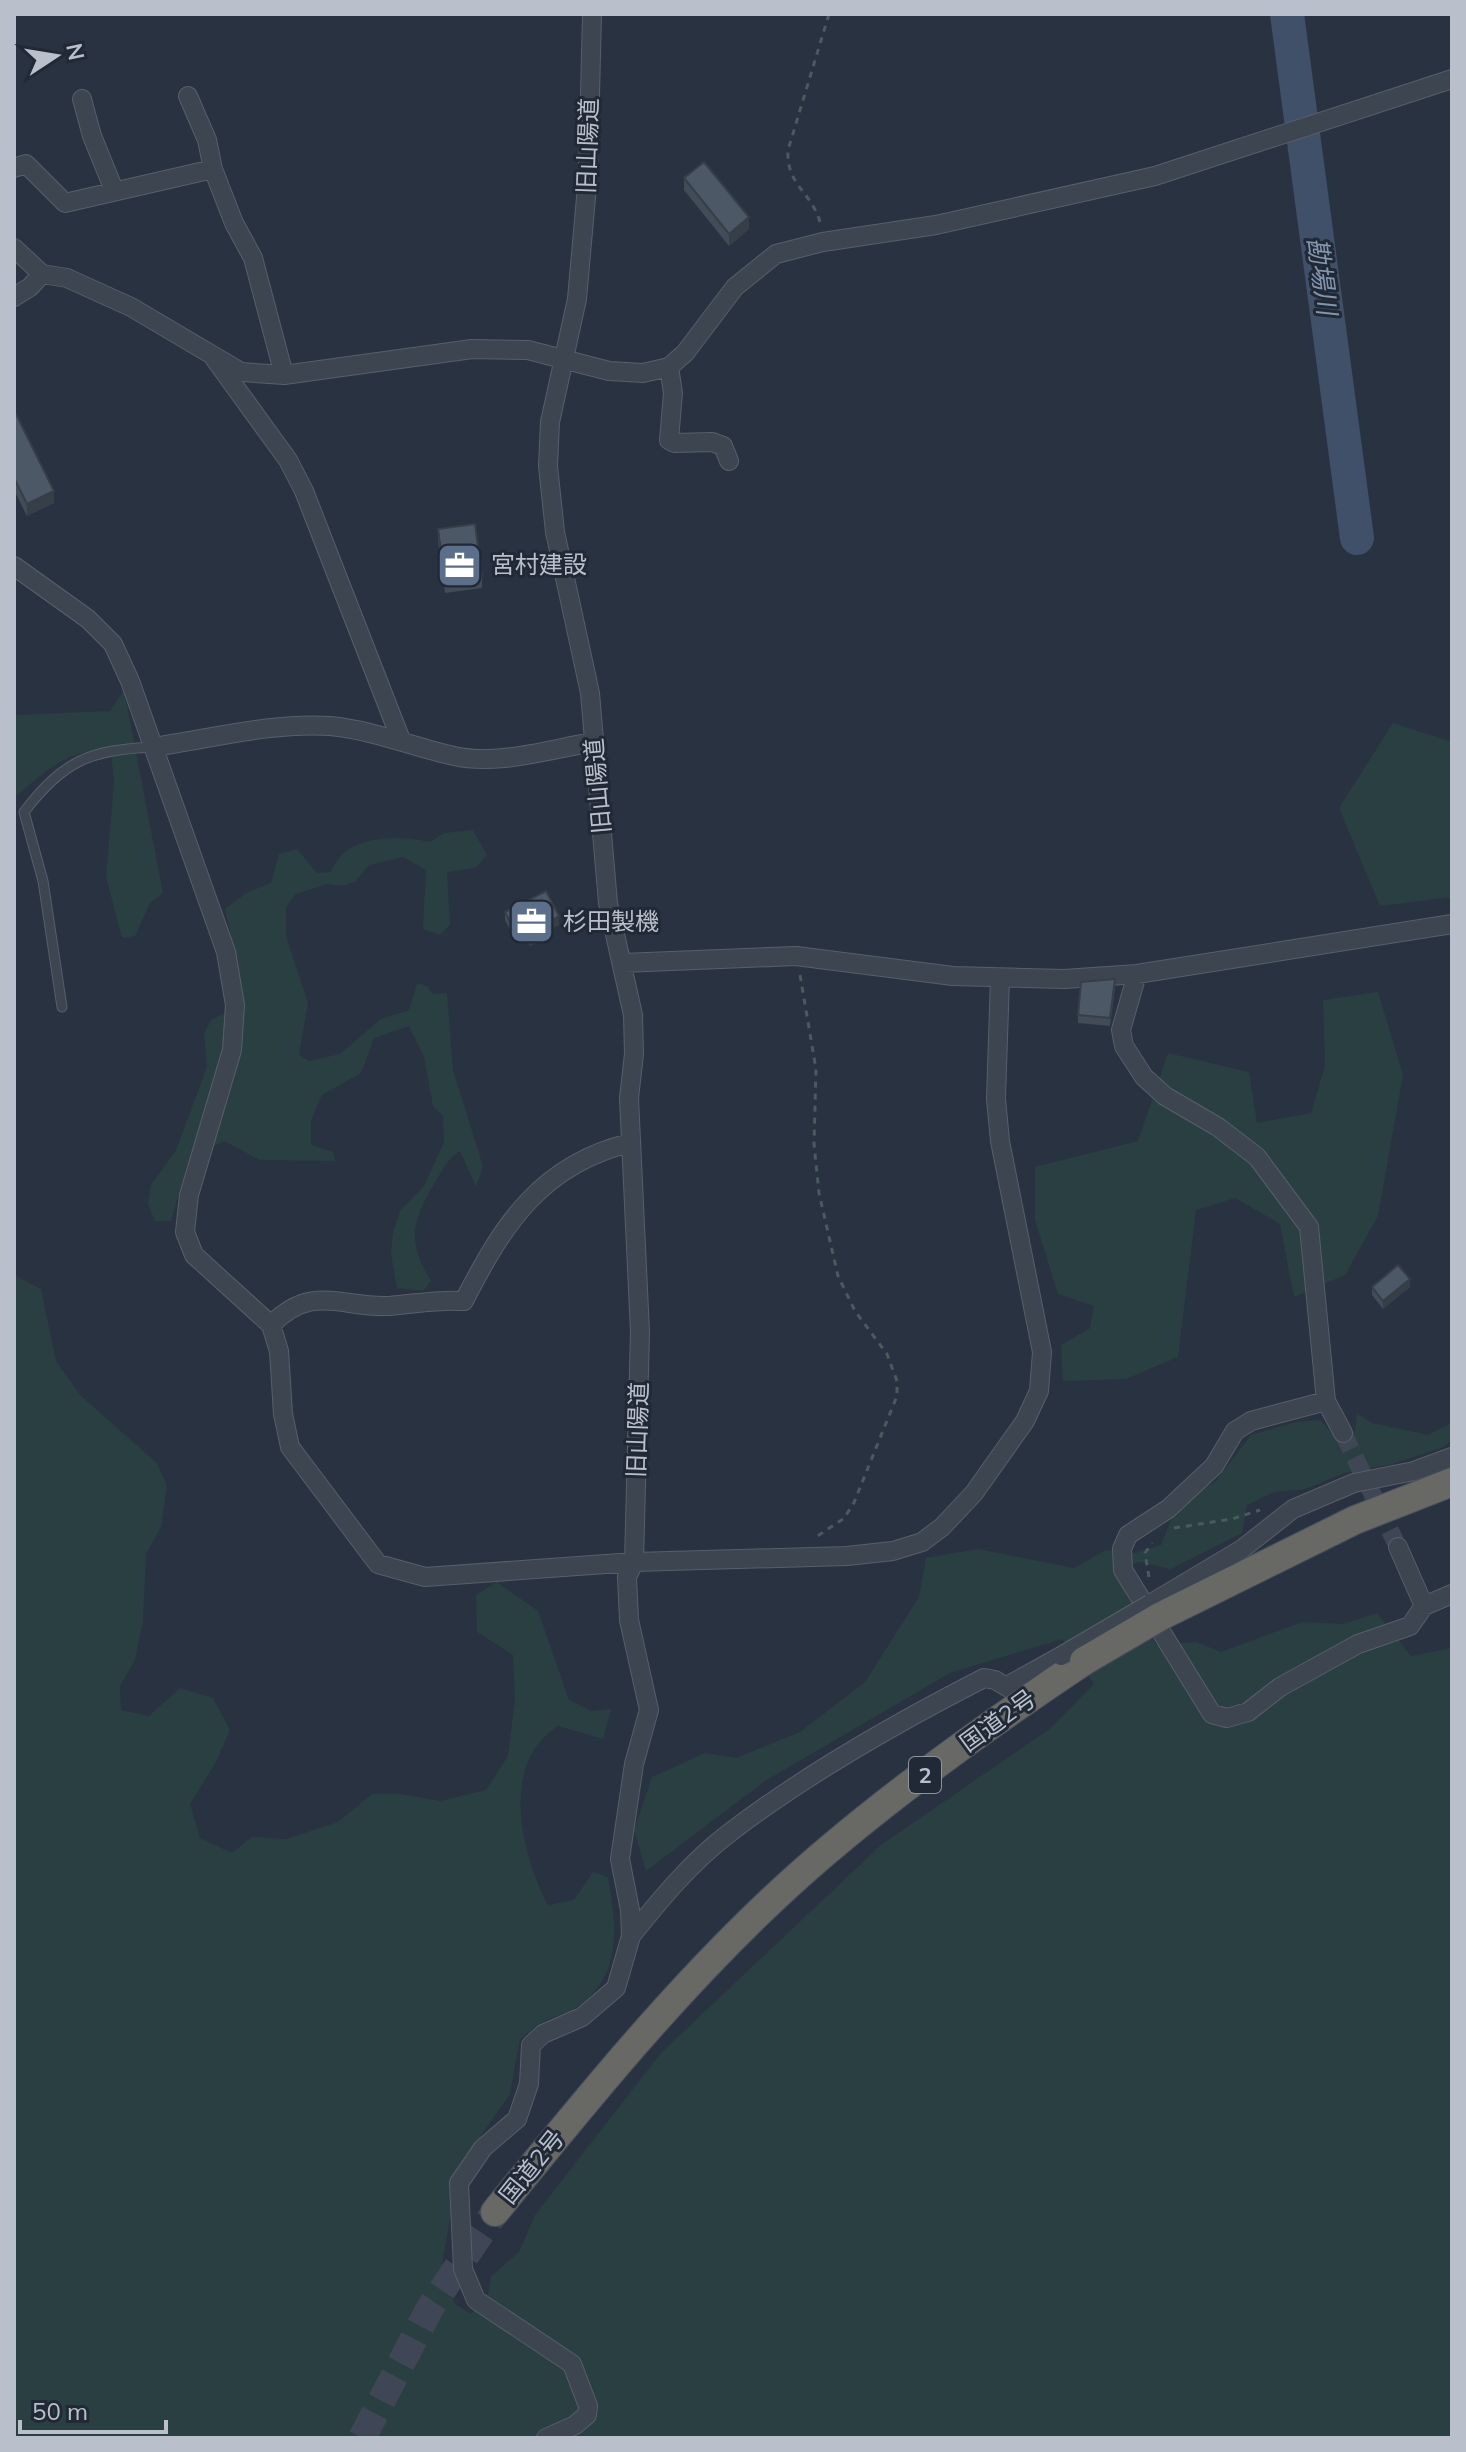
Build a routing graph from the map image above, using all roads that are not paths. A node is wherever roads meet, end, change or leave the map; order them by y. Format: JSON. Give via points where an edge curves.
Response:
{"nodes":[{"id":1,"x":592,"y":14,"type":"edge"},
{"id":2,"x":1452,"y":79,"type":"edge"},
{"id":3,"x":188,"y":96,"type":"dead end"},
{"id":4,"x":82,"y":99,"type":"dead end"},
{"id":5,"x":14,"y":168,"type":"edge"},
{"id":6,"x":213,"y":169,"type":"junction"},
{"id":7,"x":114,"y":190,"type":"junction"},
{"id":8,"x":14,"y":248,"type":"edge"},
{"id":9,"x":42,"y":274,"type":"junction"},
{"id":10,"x":14,"y":297,"type":"edge"},
{"id":11,"x":214,"y":358,"type":"junction"},
{"id":12,"x":563,"y":358,"type":"junction"},
{"id":13,"x":669,"y":367,"type":"junction"},
{"id":14,"x":284,"y":375,"type":"junction"},
{"id":15,"x":729,"y":461,"type":"dead end"},
{"id":16,"x":14,"y":566,"type":"edge"},
{"id":17,"x":401,"y":740,"type":"junction"},
{"id":18,"x":594,"y":742,"type":"junction"},
{"id":19,"x":153,"y":747,"type":"junction"},
{"id":20,"x":1452,"y":924,"type":"edge"},
{"id":21,"x":622,"y":963,"type":"junction"},
{"id":22,"x":1137,"y":974,"type":"junction"},
{"id":23,"x":1000,"y":978,"type":"junction"},
{"id":24,"x":62,"y":1007,"type":"dead end"},
{"id":25,"x":630,"y":1143,"type":"junction"},
{"id":26,"x":271,"y":1325,"type":"junction"},
{"id":27,"x":1326,"y":1401,"type":"junction"},
{"id":28,"x":1343,"y":1433,"type":"tunnel mouth"},
{"id":29,"x":1452,"y":1457,"type":"edge"},
{"id":30,"x":1452,"y":1482,"type":"edge"},
{"id":31,"x":1398,"y":1547,"type":"tunnel mouth"},
{"id":32,"x":634,"y":1562,"type":"junction"},
{"id":33,"x":1452,"y":1594,"type":"edge"},
{"id":34,"x":1150,"y":1605,"type":"junction"},
{"id":35,"x":1424,"y":1606,"type":"junction"},
{"id":36,"x":1017,"y":1693,"type":"junction"},
{"id":37,"x":631,"y":1936,"type":"junction"},
{"id":38,"x":495,"y":2212,"type":"tunnel mouth"},
{"id":39,"x":546,"y":2438,"type":"edge"}],
"edges":[{"from":1,"to":12,"type":"street","name":"旧山陽道","via":[[588,175],[577,299]]},
{"from":2,"to":13,"type":"street","via":[[1155,176],[776,254],[735,287]]},
{"from":3,"to":6,"type":"street"},
{"from":4,"to":7,"type":"street"},
{"from":5,"to":7,"type":"street","via":[[26,164],[65,203]]},
{"from":6,"to":7,"type":"street"},
{"from":6,"to":14,"type":"street","via":[[253,258]]},
{"from":8,"to":9,"type":"street"},
{"from":9,"to":10,"type":"street"},
{"from":9,"to":11,"type":"street","via":[[67,278],[131,307]]},
{"from":11,"to":14,"type":"street","via":[[241,372]]},
{"from":11,"to":17,"type":"street","via":[[288,460],[304,491]]},
{"from":12,"to":13,"type":"street","via":[[609,371],[643,373]]},
{"from":12,"to":14,"type":"street","via":[[528,350],[472,349]]},
{"from":12,"to":18,"type":"street","name":"旧山陽道","via":[[550,422],[548,466],[555,532],[590,693]]},
{"from":13,"to":15,"type":"street","via":[[669,440],[712,442],[723,446]]},
{"from":16,"to":19,"type":"street","via":[[88,619],[113,644]]},
{"from":17,"to":18,"type":"street","via":[[456,757],[491,759]]},
{"from":17,"to":19,"type":"street","via":[[302,725]]},
{"from":18,"to":21,"type":"street","name":"旧山陽道","via":[[608,903]]},
{"from":19,"to":24,"type":"lane","via":[[98,753],[59,771],[24,812],[43,881]]},
{"from":19,"to":26,"type":"street","via":[[226,952],[235,1005],[232,1050],[189,1195],[185,1232],[194,1255]]},
{"from":20,"to":22,"type":"street"},
{"from":21,"to":23,"type":"street","via":[[796,956]]},
{"from":21,"to":25,"type":"street","name":"旧山陽道","via":[[633,1015]]},
{"from":22,"to":23,"type":"street"},
{"from":22,"to":27,"type":"street","via":[[1121,1030],[1124,1046],[1144,1077],[1257,1157],[1309,1227]]},
{"from":23,"to":32,"type":"street","via":[[1000,1141],[1042,1352],[1039,1391],[1025,1421],[974,1493],[922,1542],[862,1555]]},
{"from":25,"to":26,"type":"street","via":[[587,1156],[538,1189],[486,1257],[464,1301],[431,1299],[385,1306],[319,1299],[299,1304]]},
{"from":25,"to":32,"type":"street","name":"旧山陽道","via":[[640,1332]]},
{"from":26,"to":32,"type":"street","via":[[290,1447],[378,1564],[425,1577]]},
{"from":27,"to":28,"type":"street"},
{"from":27,"to":34,"type":"street","via":[[1251,1421],[1235,1431],[1214,1466],[1168,1509],[1128,1535],[1123,1570]]},
{"from":29,"to":34,"type":"street","via":[[1354,1483],[1293,1509],[1242,1549]]},
{"from":30,"to":34,"type":"highway","name":"国道2号","number":"2"},
{"from":31,"to":35,"type":"street"},
{"from":32,"to":37,"type":"street","name":"旧山陽道","via":[[627,1577],[629,1620],[649,1710],[634,1764],[620,1859]]},
{"from":33,"to":35,"type":"street"},
{"from":34,"to":35,"type":"street","via":[[1212,1714],[1227,1718],[1248,1712],[1280,1687],[1358,1644],[1410,1626]]},
{"from":34,"to":36,"type":"highway","name":"国道2号","number":"2","bridge":true},
{"from":36,"to":37,"type":"street","via":[[984,1678],[816,1774],[726,1835],[670,1888]]},
{"from":36,"to":38,"type":"highway","name":"国道2号","number":"2","via":[[773,1898],[611,2069]]},
{"from":37,"to":39,"type":"street","via":[[616,1988],[582,2017],[531,2045],[529,2084],[517,2119],[483,2148],[459,2183],[463,2269],[476,2300],[572,2364],[588,2406],[587,2415],[575,2425]]}]}
